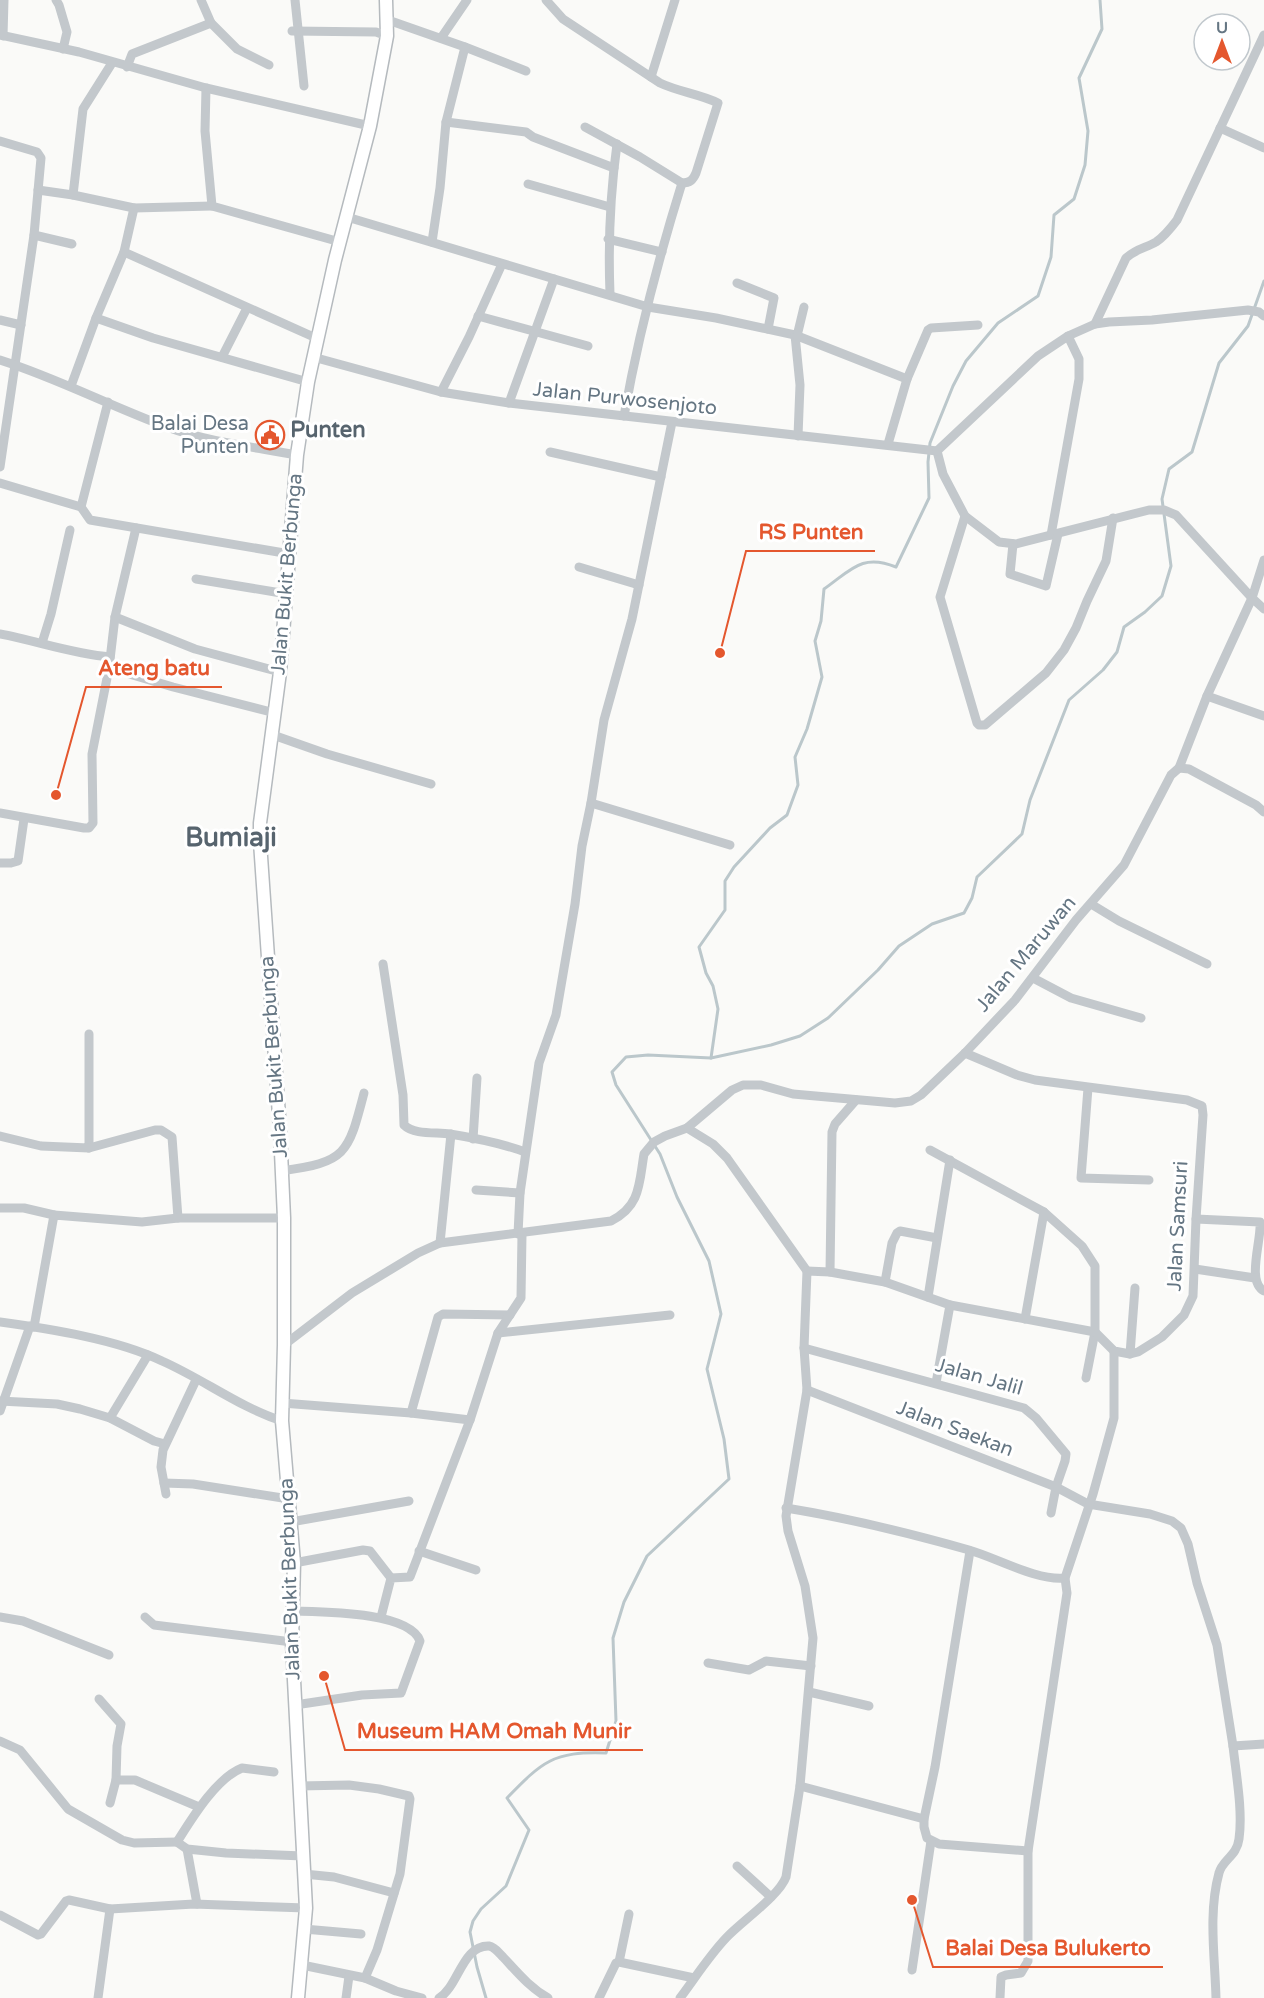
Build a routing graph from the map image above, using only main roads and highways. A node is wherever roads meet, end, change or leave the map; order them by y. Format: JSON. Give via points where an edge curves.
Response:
{"nodes":[{"id":1,"x":386,"y":0,"type":"edge"},
{"id":2,"x":298,"y":1998,"type":"edge"}],
"edges":[{"from":1,"to":2,"type":"main road","name":"Jalan Bukit Berbunga","via":[[388,20],[376,34],[370,126],[316,338],[297,455],[280,672],[260,842],[284,1218],[282,1421],[294,1563],[292,1642],[306,1908]]}]}
